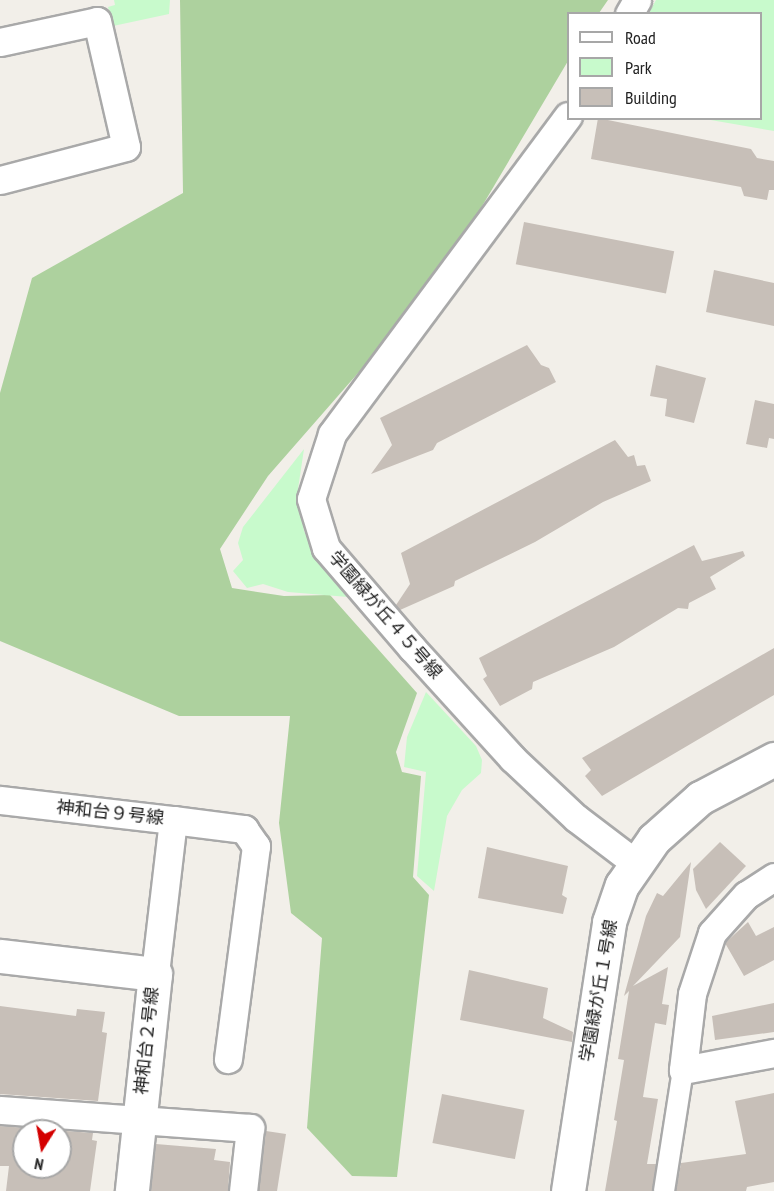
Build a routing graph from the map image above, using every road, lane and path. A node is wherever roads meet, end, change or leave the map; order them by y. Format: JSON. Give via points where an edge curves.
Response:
{"nodes":[{"id":1,"x":0,"y":42,"type":"edge"},
{"id":2,"x":567,"y":117,"type":"edge"},
{"id":3,"x":0,"y":180,"type":"edge"},
{"id":4,"x":774,"y":759,"type":"edge"},
{"id":5,"x":0,"y":800,"type":"edge"},
{"id":6,"x":173,"y":820,"type":"junction"},
{"id":7,"x":635,"y":863,"type":"junction"},
{"id":8,"x":774,"y":878,"type":"edge"},
{"id":9,"x":0,"y":956,"type":"edge"},
{"id":10,"x":155,"y":974,"type":"junction"},
{"id":11,"x":774,"y":1053,"type":"edge"},
{"id":12,"x":228,"y":1059,"type":"dead end"},
{"id":13,"x":683,"y":1070,"type":"junction"},
{"id":14,"x":0,"y":1110,"type":"edge"},
{"id":15,"x":139,"y":1119,"type":"junction"},
{"id":16,"x":132,"y":1191,"type":"edge"},
{"id":17,"x":243,"y":1191,"type":"edge"},
{"id":18,"x":568,"y":1191,"type":"edge"},
{"id":19,"x":664,"y":1191,"type":"edge"}],
"edges":[{"from":1,"to":3,"type":"street","via":[[97,21],[126,147]]},
{"from":2,"to":7,"type":"street","name":"学園緑が丘４５号線","via":[[332,434],[311,499],[326,548],[412,648],[512,758],[576,818]]},
{"from":4,"to":7,"type":"street","name":"学園緑が丘１号線","via":[[700,798],[654,839]]},
{"from":5,"to":6,"type":"street","name":"神和台９号線"},
{"from":6,"to":10,"type":"street","name":"神和台９号線"},
{"from":6,"to":12,"type":"street","via":[[244,829],[256,846]]},
{"from":7,"to":18,"type":"street","name":"学園緑が丘１号線","via":[[622,885],[609,922]]},
{"from":8,"to":13,"type":"street","via":[[747,895],[712,933],[693,994]]},
{"from":9,"to":10,"type":"street","name":"神和台２号線"},
{"from":10,"to":15,"type":"street","name":"神和台２号線"},
{"from":11,"to":13,"type":"street"},
{"from":13,"to":19,"type":"street"},
{"from":14,"to":15,"type":"street"},
{"from":15,"to":16,"type":"street","name":"神和台２号線"},
{"from":15,"to":17,"type":"street","via":[[250,1128]]}]}
